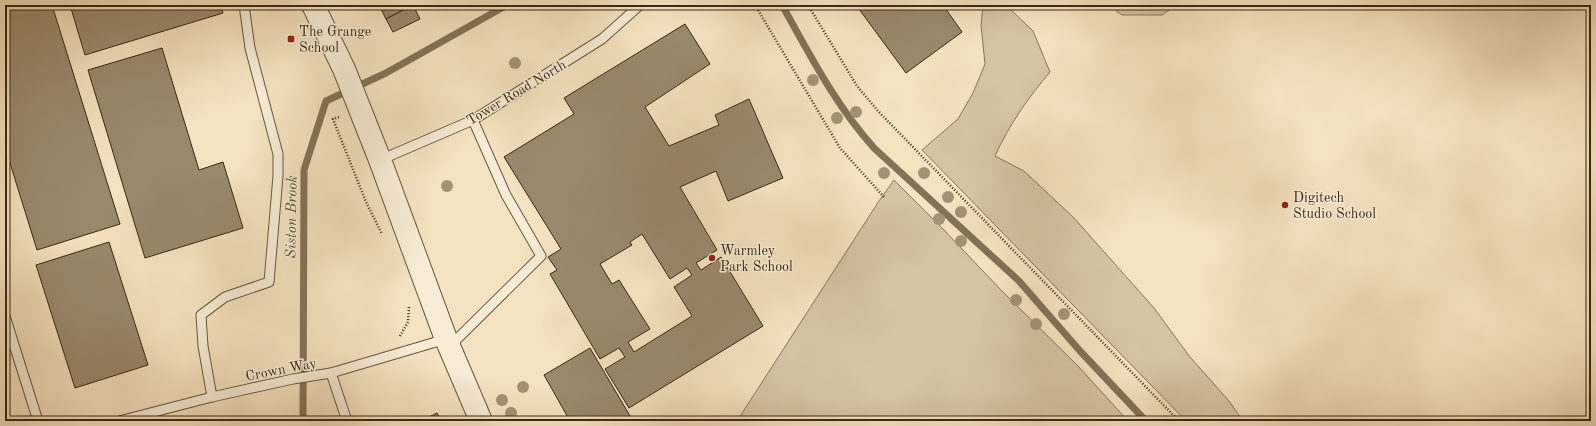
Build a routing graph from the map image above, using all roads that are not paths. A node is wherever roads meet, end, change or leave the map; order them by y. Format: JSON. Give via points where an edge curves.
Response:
{"nodes":[{"id":1,"x":244,"y":5,"type":"edge"},
{"id":2,"x":313,"y":5,"type":"edge"},
{"id":3,"x":640,"y":5,"type":"edge"},
{"id":4,"x":473,"y":120,"type":"junction"},
{"id":5,"x":380,"y":160,"type":"junction"},
{"id":6,"x":5,"y":316,"type":"edge"},
{"id":7,"x":448,"y":343,"type":"junction"},
{"id":8,"x":331,"y":373,"type":"junction"},
{"id":9,"x":212,"y":397,"type":"junction"},
{"id":10,"x":153,"y":417,"type":"edge"},
{"id":11,"x":38,"y":421,"type":"edge"},
{"id":12,"x":119,"y":421,"type":"edge"},
{"id":13,"x":348,"y":421,"type":"edge"},
{"id":14,"x":481,"y":421,"type":"edge"}],
"edges":[{"from":1,"to":9,"type":"lane","via":[[250,48],[278,154],[269,282],[225,297],[201,315],[203,346]]},
{"from":2,"to":5,"type":"street","via":[[344,69]]},
{"from":3,"to":4,"type":"lane","name":"Tower Road North","via":[[602,39]]},
{"from":4,"to":5,"type":"lane","name":"Tower Road North"},
{"from":4,"to":7,"type":"lane","via":[[506,195],[541,256]]},
{"from":5,"to":7,"type":"street"},
{"from":6,"to":11,"type":"lane"},
{"from":7,"to":8,"type":"lane","name":"Crown Way"},
{"from":7,"to":14,"type":"street"},
{"from":8,"to":9,"type":"lane","name":"Crown Way"},
{"from":8,"to":13,"type":"lane"},
{"from":9,"to":10,"type":"lane","name":"Crown Way"},
{"from":10,"to":12,"type":"lane","name":"Crown Way"}]}
